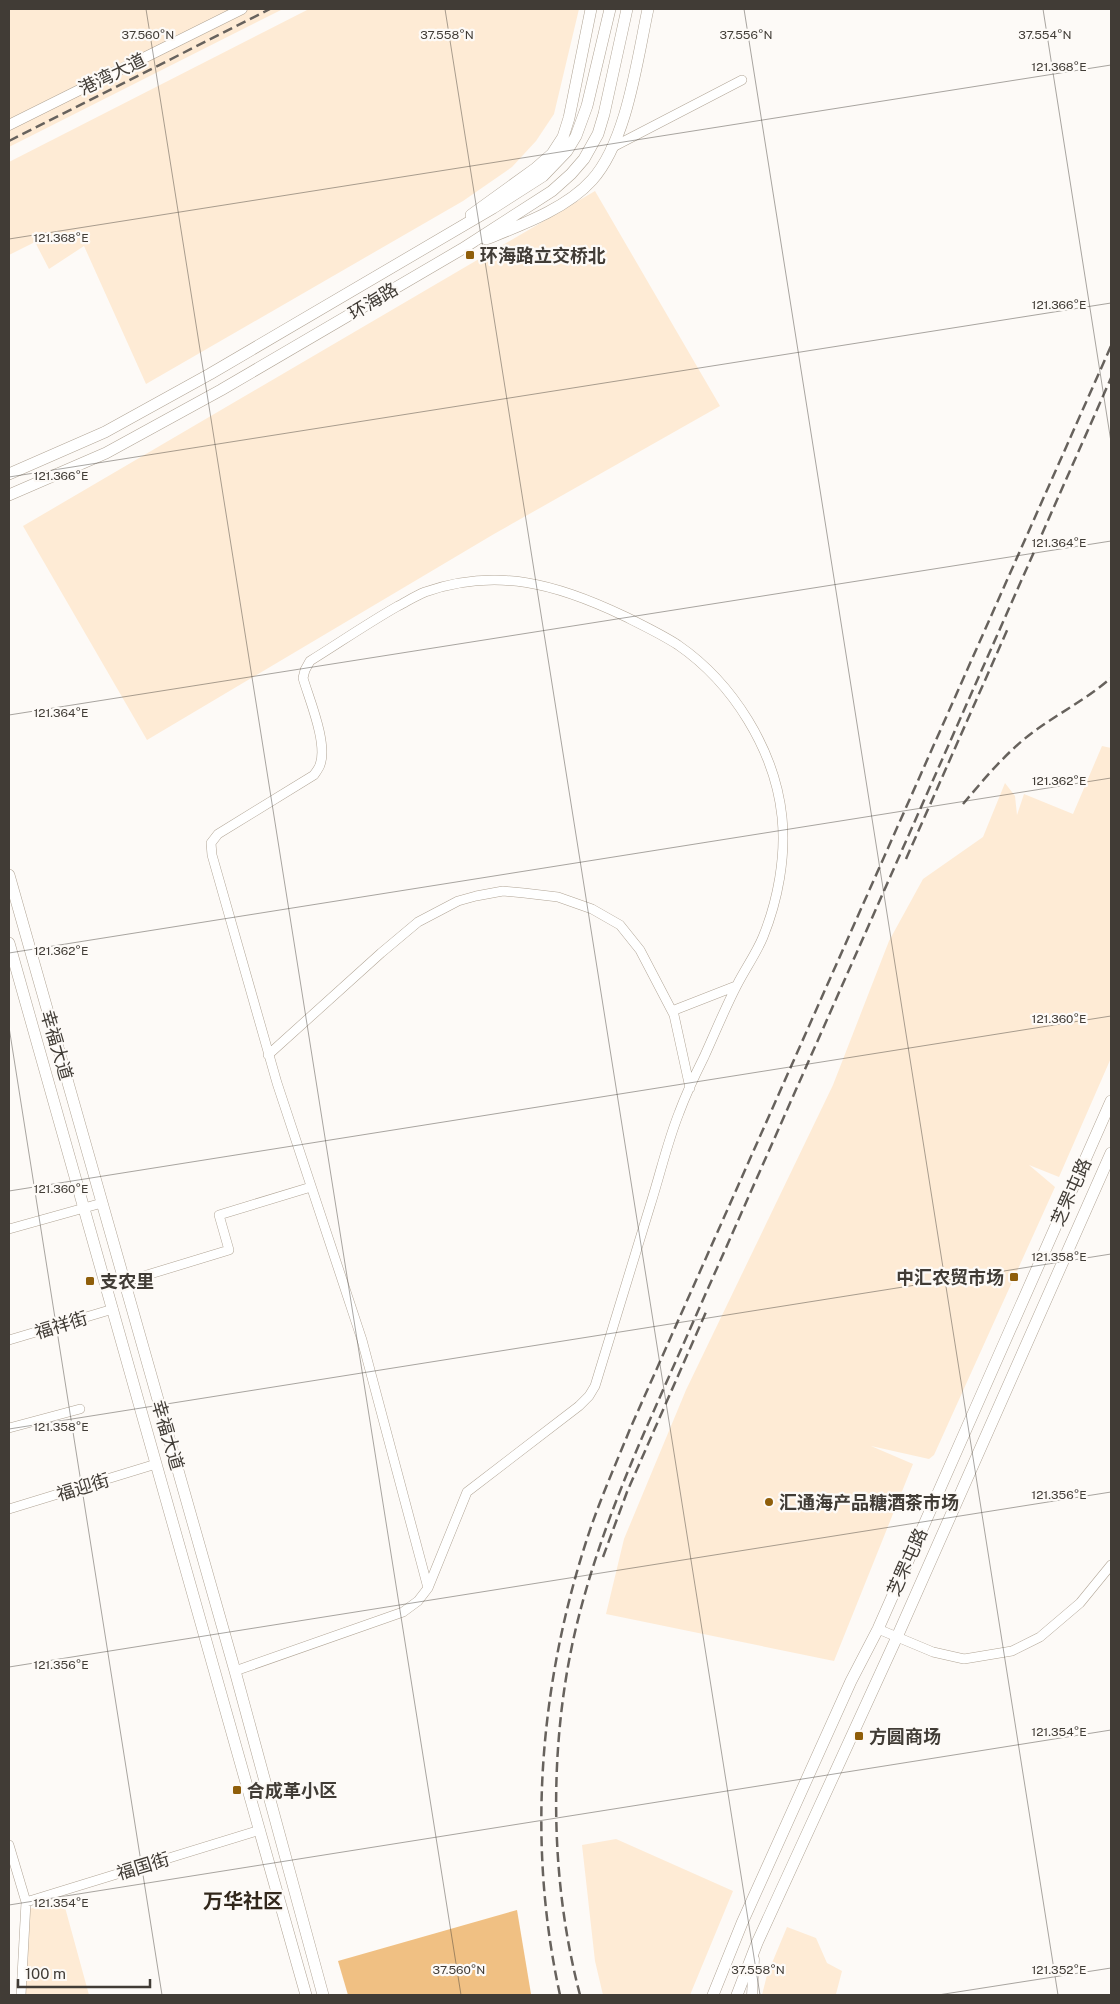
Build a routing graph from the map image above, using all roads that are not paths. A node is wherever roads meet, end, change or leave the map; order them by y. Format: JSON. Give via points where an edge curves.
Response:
{"nodes":[{"id":1,"x":242,"y":9,"type":"edge"},
{"id":2,"x":591,"y":9,"type":"edge"},
{"id":3,"x":610,"y":9,"type":"edge"},
{"id":4,"x":627,"y":9,"type":"edge"},
{"id":5,"x":648,"y":9,"type":"edge"},
{"id":6,"x":742,"y":80,"type":"dead end"},
{"id":7,"x":9,"y":125,"type":"edge"},
{"id":8,"x":612,"y":148,"type":"junction"},
{"id":9,"x":454,"y":231,"type":"junction"},
{"id":10,"x":462,"y":249,"type":"junction"},
{"id":11,"x":9,"y":474,"type":"edge"},
{"id":12,"x":9,"y":495,"type":"edge"},
{"id":13,"x":9,"y":875,"type":"edge"},
{"id":14,"x":9,"y":942,"type":"edge"},
{"id":15,"x":12,"y":969,"type":"edge"},
{"id":16,"x":736,"y":986,"type":"junction"},
{"id":17,"x":672,"y":1011,"type":"junction"},
{"id":18,"x":268,"y":1054,"type":"junction"},
{"id":19,"x":690,"y":1088,"type":"junction"},
{"id":20,"x":1111,"y":1101,"type":"edge"},
{"id":21,"x":1111,"y":1153,"type":"edge"},
{"id":22,"x":311,"y":1187,"type":"junction"},
{"id":23,"x":102,"y":1203,"type":"junction"},
{"id":24,"x":84,"y":1208,"type":"junction"},
{"id":25,"x":9,"y":1229,"type":"edge"},
{"id":26,"x":124,"y":1282,"type":"junction"},
{"id":27,"x":112,"y":1309,"type":"junction"},
{"id":28,"x":9,"y":1340,"type":"edge"},
{"id":29,"x":80,"y":1409,"type":"dead end"},
{"id":30,"x":9,"y":1428,"type":"edge"},
{"id":31,"x":156,"y":1464,"type":"junction"},
{"id":32,"x":9,"y":1509,"type":"edge"},
{"id":33,"x":1111,"y":1565,"type":"edge"},
{"id":34,"x":428,"y":1588,"type":"junction"},
{"id":35,"x":878,"y":1629,"type":"junction"},
{"id":36,"x":897,"y":1638,"type":"junction"},
{"id":37,"x":235,"y":1671,"type":"junction"},
{"id":38,"x":260,"y":1830,"type":"junction"},
{"id":39,"x":10,"y":1851,"type":"edge"},
{"id":40,"x":26,"y":1902,"type":"junction"},
{"id":41,"x":756,"y":1942,"type":"junction"},
{"id":42,"x":21,"y":1995,"type":"edge"},
{"id":43,"x":306,"y":1995,"type":"edge"},
{"id":44,"x":323,"y":1995,"type":"edge"},
{"id":45,"x":713,"y":1995,"type":"edge"},
{"id":46,"x":737,"y":1995,"type":"edge"},
{"id":47,"x":752,"y":1995,"type":"edge"}],
"edges":[{"from":1,"to":7,"type":"street","name":"港湾大道"},
{"from":2,"to":9,"type":"main road","via":[[564,137],[536,168],[476,210]]},
{"from":3,"to":9,"type":"main road","name":"环海路","via":[[582,121],[567,151],[543,176]]},
{"from":4,"to":10,"type":"main road","name":"环海路","via":[[604,114],[598,134],[584,159],[552,192]]},
{"from":5,"to":8,"type":"main road","via":[[621,129]]},
{"from":6,"to":8,"type":"street"},
{"from":8,"to":10,"type":"main road","via":[[592,180],[577,194],[542,215]]},
{"from":9,"to":11,"type":"main road","name":"环海路","via":[[105,432]]},
{"from":10,"to":12,"type":"main road","name":"环海路","via":[[213,395],[106,453]]},
{"from":13,"to":23,"type":"main road","name":"幸福大道"},
{"from":14,"to":15,"type":"main road","name":"幸福大道"},
{"from":15,"to":24,"type":"main road","name":"幸福大道"},
{"from":16,"to":17,"type":"street"},
{"from":16,"to":18,"type":"street","via":[[762,939],[776,895],[782,852],[782,818],[775,783],[763,748],[746,718],[726,690],[678,645],[597,603],[538,584],[503,579],[458,584],[423,593],[310,661],[303,678],[320,740],[320,765],[314,775],[218,834],[211,844]]},
{"from":16,"to":19,"type":"street"},
{"from":17,"to":18,"type":"street","via":[[640,950],[620,925],[592,909],[558,897],[503,892],[458,902],[418,922]]},
{"from":17,"to":19,"type":"street"},
{"from":18,"to":22,"type":"street"},
{"from":19,"to":34,"type":"street","via":[[679,1112],[595,1386],[580,1406],[467,1492]]},
{"from":20,"to":35,"type":"main road","name":"芝罘屯路"},
{"from":21,"to":36,"type":"main road","name":"芝罘屯路"},
{"from":22,"to":26,"type":"street","via":[[219,1215],[229,1250]]},
{"from":22,"to":34,"type":"street","via":[[362,1340]]},
{"from":23,"to":24,"type":"street"},
{"from":23,"to":26,"type":"main road","name":"幸福大道"},
{"from":24,"to":25,"type":"street"},
{"from":24,"to":27,"type":"main road","name":"幸福大道"},
{"from":26,"to":37,"type":"main road","name":"幸福大道"},
{"from":27,"to":28,"type":"street","name":"福祥街"},
{"from":27,"to":31,"type":"main road","name":"幸福大道"},
{"from":29,"to":30,"type":"street"},
{"from":31,"to":32,"type":"street","name":"福迎街"},
{"from":31,"to":38,"type":"main road","name":"幸福大道"},
{"from":33,"to":36,"type":"street","via":[[1080,1603],[1040,1637],[1012,1651],[964,1659],[933,1652]]},
{"from":34,"to":37,"type":"street","via":[[403,1612]]},
{"from":35,"to":36,"type":"street"},
{"from":35,"to":45,"type":"main road","name":"芝罘屯路","via":[[790,1815]]},
{"from":36,"to":41,"type":"main road","name":"芝罘屯路"},
{"from":37,"to":44,"type":"main road","name":"幸福大道"},
{"from":38,"to":40,"type":"street","name":"福国街"},
{"from":38,"to":43,"type":"main road","name":"幸福大道"},
{"from":39,"to":40,"type":"street"},
{"from":40,"to":42,"type":"street"},
{"from":41,"to":46,"type":"main road","name":"芝罘屯路"},
{"from":41,"to":47,"type":"street"}]}
